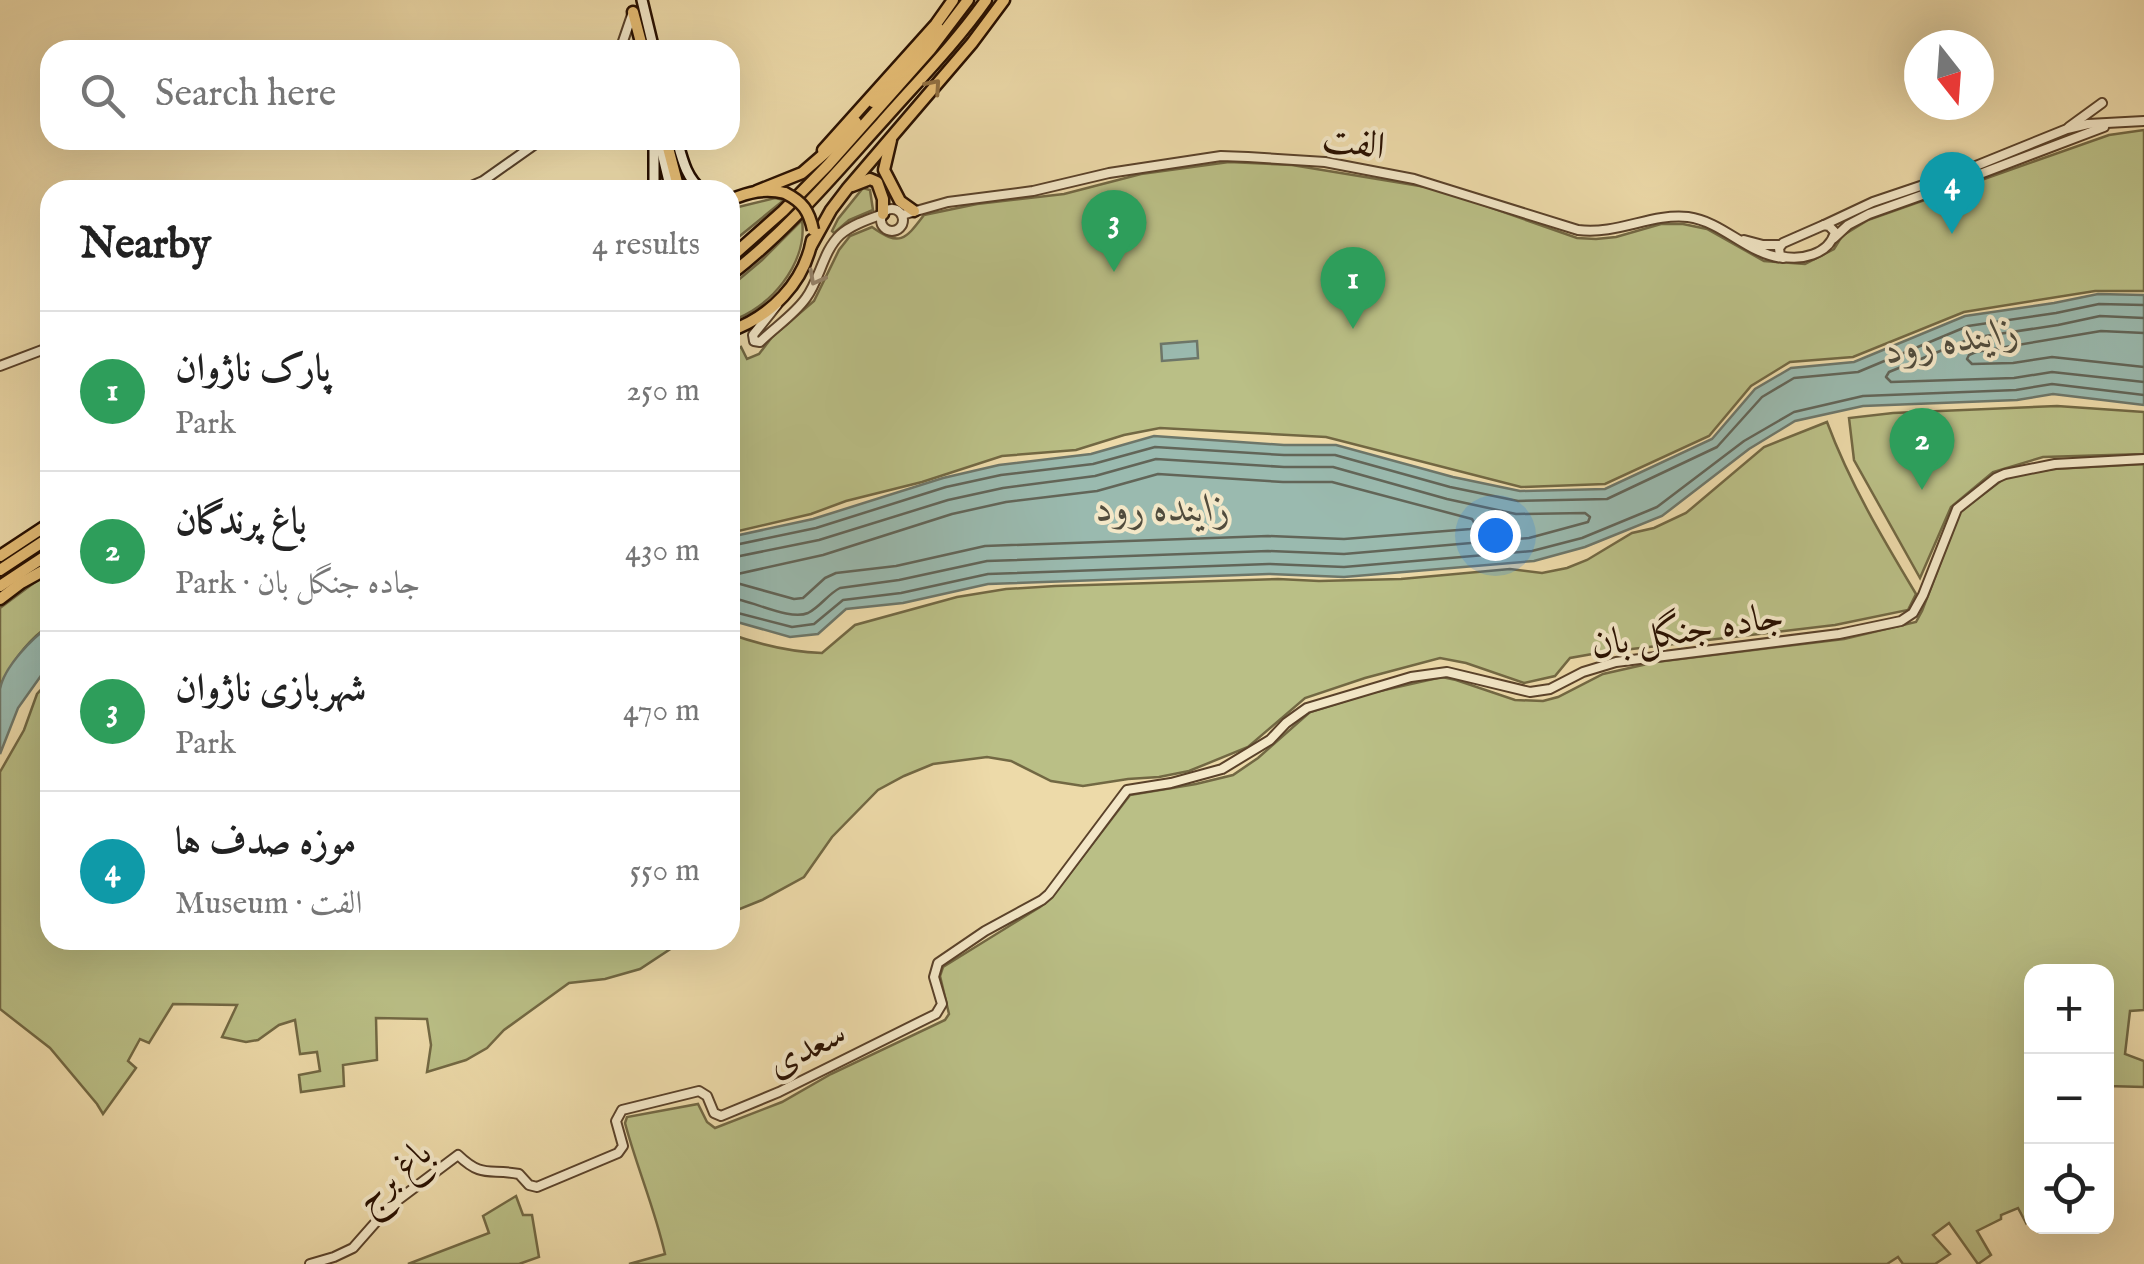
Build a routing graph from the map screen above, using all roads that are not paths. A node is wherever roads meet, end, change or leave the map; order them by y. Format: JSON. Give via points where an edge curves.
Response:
{"nodes":[{"id":1,"x":642,"y":0,"type":"edge"},
{"id":2,"x":953,"y":0,"type":"edge"},
{"id":3,"x":968,"y":0,"type":"edge"},
{"id":4,"x":986,"y":0,"type":"edge"},
{"id":5,"x":1004,"y":0,"type":"edge"},
{"id":6,"x":632,"y":6,"type":"edge"},
{"id":7,"x":623,"y":40,"type":"edge"},
{"id":8,"x":639,"y":40,"type":"edge"},
{"id":9,"x":652,"y":40,"type":"edge"},
{"id":10,"x":2102,"y":103,"type":"dead end"},
{"id":11,"x":2144,"y":121,"type":"edge"},
{"id":12,"x":2108,"y":125,"type":"junction"},
{"id":13,"x":2072,"y":128,"type":"junction"},
{"id":14,"x":893,"y":134,"type":"junction"},
{"id":15,"x":2080,"y":138,"type":"junction"},
{"id":16,"x":527,"y":150,"type":"edge"},
{"id":17,"x":659,"y":150,"type":"edge"},
{"id":18,"x":662,"y":150,"type":"edge"},
{"id":19,"x":664,"y":150,"type":"edge"},
{"id":20,"x":680,"y":150,"type":"edge"},
{"id":21,"x":802,"y":173,"type":"junction"},
{"id":22,"x":483,"y":180,"type":"edge"},
{"id":23,"x":655,"y":180,"type":"edge"},
{"id":24,"x":669,"y":180,"type":"edge"},
{"id":25,"x":675,"y":180,"type":"edge"},
{"id":26,"x":692,"y":180,"type":"edge"},
{"id":27,"x":847,"y":189,"type":"junction"},
{"id":28,"x":757,"y":191,"type":"junction"},
{"id":29,"x":740,"y":196,"type":"edge"},
{"id":30,"x":914,"y":211,"type":"junction"},
{"id":31,"x":883,"y":214,"type":"junction"},
{"id":32,"x":902,"y":215,"type":"junction"},
{"id":33,"x":1844,"y":215,"type":"junction"},
{"id":34,"x":1824,"y":225,"type":"junction"},
{"id":35,"x":1848,"y":225,"type":"junction"},
{"id":36,"x":1726,"y":232,"type":"junction"},
{"id":37,"x":1834,"y":238,"type":"junction"},
{"id":38,"x":1782,"y":244,"type":"junction"},
{"id":39,"x":811,"y":246,"type":"junction"},
{"id":40,"x":740,"y":249,"type":"edge"},
{"id":41,"x":1783,"y":258,"type":"junction"},
{"id":42,"x":740,"y":267,"type":"edge"},
{"id":43,"x":783,"y":297,"type":"junction"},
{"id":44,"x":740,"y":328,"type":"edge"},
{"id":45,"x":40,"y":350,"type":"edge"},
{"id":46,"x":0,"y":366,"type":"edge"},
{"id":47,"x":2144,"y":458,"type":"edge"},
{"id":48,"x":40,"y":530,"type":"edge"},
{"id":49,"x":40,"y":544,"type":"edge"},
{"id":50,"x":0,"y":556,"type":"edge"},
{"id":51,"x":40,"y":559,"type":"edge"},
{"id":52,"x":0,"y":570,"type":"edge"},
{"id":53,"x":40,"y":573,"type":"edge"},
{"id":54,"x":0,"y":586,"type":"edge"},
{"id":55,"x":0,"y":599,"type":"edge"},
{"id":56,"x":1127,"y":790,"type":"joint"},
{"id":57,"x":458,"y":1155,"type":"joint"},
{"id":58,"x":310,"y":1264,"type":"edge"}],
"edges":[{"from":1,"to":9,"type":"main road"},
{"from":2,"to":21,"type":"main road"},
{"from":3,"to":21,"type":"main road"},
{"from":3,"to":40,"type":"main road","via":[[828,165]]},
{"from":4,"to":42,"type":"main road","via":[[838,172]]},
{"from":14,"to":5,"type":"main road","one_way":true},
{"from":6,"to":7,"type":"street"},
{"from":6,"to":8,"type":"main road"},
{"from":10,"to":13,"type":"street"},
{"from":11,"to":12,"type":"street"},
{"from":12,"to":13,"type":"street"},
{"from":12,"to":15,"type":"street"},
{"from":13,"to":15,"type":"street"},
{"from":13,"to":33,"type":"street"},
{"from":14,"to":27,"type":"main road"},
{"from":14,"to":30,"type":"main road","via":[[884,170],[900,202]]},
{"from":15,"to":35,"type":"street"},
{"from":16,"to":22,"type":"street"},
{"from":17,"to":23,"type":"main road"},
{"from":18,"to":24,"type":"main road"},
{"from":19,"to":25,"type":"main road"},
{"from":20,"to":26,"type":"main road"},
{"from":21,"to":28,"type":"main road"},
{"from":27,"to":31,"type":"main road","via":[[877,182]]},
{"from":27,"to":39,"type":"main road"},
{"from":28,"to":29,"type":"main road"},
{"from":28,"to":39,"type":"main road","bridge":true,"via":[[799,200],[814,230]]},
{"from":30,"to":32,"type":"street","name":"الفت"},
{"from":30,"to":36,"type":"street","name":"الفت","via":[[1248,156],[1414,179],[1596,233],[1674,217]]},
{"from":31,"to":32,"type":"street","via":[[892,209]]},
{"from":31,"to":32,"type":"street","via":[[882,224],[891,231],[901,226]]},
{"from":31,"to":43,"type":"street","one_way":true,"via":[[841,234],[806,298],[756,342],[753,335]]},
{"from":33,"to":34,"type":"street"},
{"from":33,"to":35,"type":"street","via":[[1841,224]]},
{"from":34,"to":37,"type":"street"},
{"from":34,"to":38,"type":"street"},
{"from":35,"to":37,"type":"street"},
{"from":36,"to":38,"type":"street","via":[[1763,246]]},
{"from":36,"to":41,"type":"street","name":"الفت","via":[[1753,250]]},
{"from":37,"to":41,"type":"street","via":[[1818,253]]},
{"from":38,"to":41,"type":"street"},
{"from":39,"to":43,"type":"main road"},
{"from":43,"to":44,"type":"main road"},
{"from":45,"to":46,"type":"street"},
{"from":47,"to":56,"type":"street","name":"جاده جنگل بان","via":[[2056,464],[1996,478],[1957,509],[1923,595],[1901,621],[1616,662],[1530,692],[1447,672],[1411,677],[1308,708],[1222,769]]},
{"from":48,"to":50,"type":"main road"},
{"from":49,"to":52,"type":"main road"},
{"from":51,"to":54,"type":"main road"},
{"from":53,"to":55,"type":"main road"},
{"from":56,"to":57,"type":"street","name":"سعدی","via":[[1049,894],[938,962],[934,977],[942,1004],[936,1014],[721,1116],[699,1090],[622,1110],[618,1153],[537,1186],[519,1174],[474,1169]]},
{"from":57,"to":58,"type":"street","name":"باغ برج","via":[[390,1206],[353,1248]]}]}
